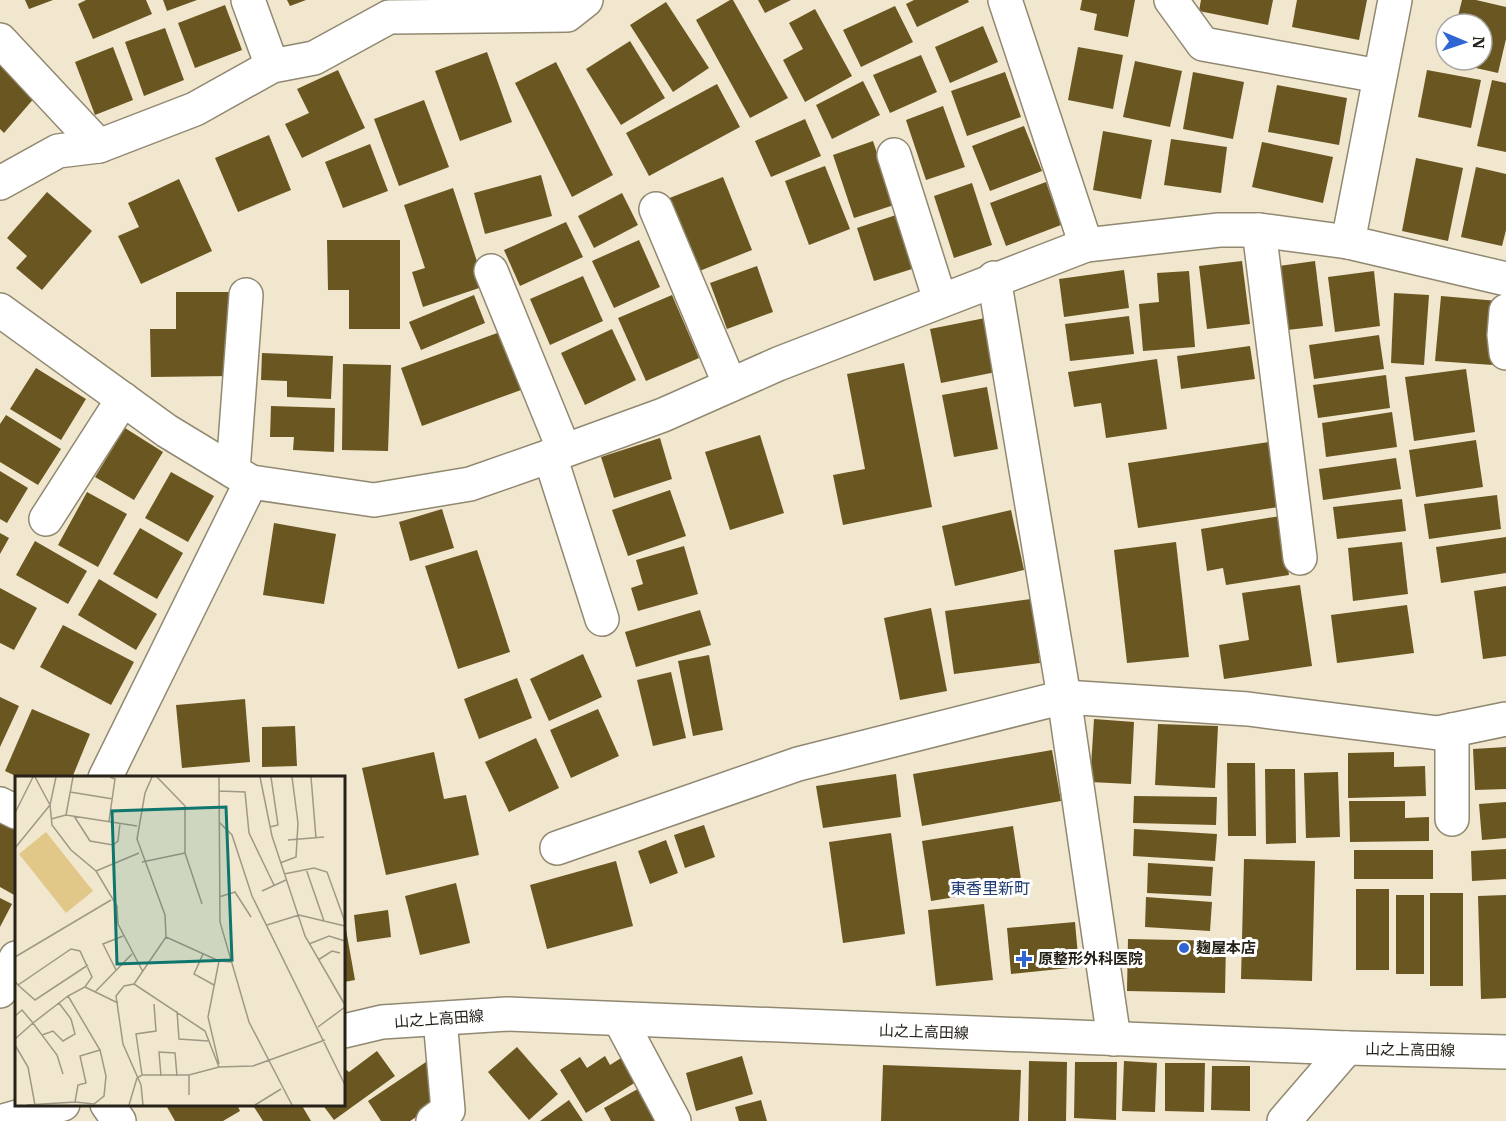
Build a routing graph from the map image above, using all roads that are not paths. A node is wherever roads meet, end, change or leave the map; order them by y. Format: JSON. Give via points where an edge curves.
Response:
{"nodes":[{"id":1,"x":248,"y":0,"type":"edge"},
{"id":2,"x":586,"y":0,"type":"edge"},
{"id":3,"x":1005,"y":0,"type":"edge"},
{"id":4,"x":1171,"y":0,"type":"edge"},
{"id":5,"x":1395,"y":0,"type":"edge"},
{"id":6,"x":0,"y":40,"type":"edge"},
{"id":7,"x":272,"y":66,"type":"junction"},
{"id":8,"x":1379,"y":76,"type":"junction"},
{"id":9,"x":99,"y":146,"type":"junction"},
{"id":10,"x":894,"y":155,"type":"dead end"},
{"id":11,"x":0,"y":183,"type":"edge"},
{"id":12,"x":656,"y":209,"type":"dead end"},
{"id":13,"x":1259,"y":230,"type":"junction"},
{"id":14,"x":1348,"y":242,"type":"junction"},
{"id":15,"x":1086,"y":245,"type":"junction"},
{"id":16,"x":491,"y":271,"type":"dead end"},
{"id":17,"x":994,"y":278,"type":"junction"},
{"id":18,"x":1506,"y":279,"type":"edge"},
{"id":19,"x":246,"y":295,"type":"dead end"},
{"id":20,"x":939,"y":300,"type":"junction"},
{"id":21,"x":0,"y":310,"type":"edge"},
{"id":22,"x":1506,"y":311,"type":"edge"},
{"id":23,"x":1506,"y":353,"type":"edge"},
{"id":24,"x":730,"y":385,"type":"junction"},
{"id":25,"x":123,"y":399,"type":"junction"},
{"id":26,"x":557,"y":453,"type":"junction"},
{"id":27,"x":242,"y":477,"type":"junction"},
{"id":28,"x":46,"y":519,"type":"dead end"},
{"id":29,"x":1300,"y":558,"type":"dead end"},
{"id":30,"x":602,"y":620,"type":"dead end"},
{"id":31,"x":1064,"y":697,"type":"junction"},
{"id":32,"x":1506,"y":719,"type":"edge"},
{"id":33,"x":1452,"y":730,"type":"junction"},
{"id":34,"x":105,"y":776,"type":"edge"},
{"id":35,"x":0,"y":804,"type":"edge"},
{"id":36,"x":15,"y":812,"type":"edge"},
{"id":37,"x":1452,"y":819,"type":"dead end"},
{"id":38,"x":557,"y":848,"type":"dead end"},
{"id":39,"x":15,"y":960,"type":"edge"},
{"id":40,"x":0,"y":992,"type":"edge"},
{"id":41,"x":440,"y":1019,"type":"junction"},
{"id":42,"x":620,"y":1020,"type":"junction"},
{"id":43,"x":345,"y":1031,"type":"edge"},
{"id":44,"x":1114,"y":1039,"type":"junction"},
{"id":45,"x":1347,"y":1048,"type":"junction"},
{"id":46,"x":1506,"y":1052,"type":"edge"},
{"id":47,"x":56,"y":1106,"type":"edge"},
{"id":48,"x":108,"y":1106,"type":"edge"},
{"id":49,"x":3,"y":1121,"type":"edge"},
{"id":50,"x":119,"y":1121,"type":"edge"},
{"id":51,"x":433,"y":1121,"type":"edge"},
{"id":52,"x":674,"y":1121,"type":"edge"},
{"id":53,"x":1284,"y":1121,"type":"edge"}],
"edges":[{"from":1,"to":7,"type":"street"},
{"from":2,"to":7,"type":"street","via":[[567,15],[389,17],[314,58]]},
{"from":3,"to":15,"type":"street"},
{"from":4,"to":8,"type":"street","via":[[1203,44]]},
{"from":5,"to":8,"type":"street"},
{"from":6,"to":9,"type":"street"},
{"from":7,"to":9,"type":"street","via":[[195,109]]},
{"from":8,"to":14,"type":"street"},
{"from":9,"to":11,"type":"street","via":[[57,151]]},
{"from":10,"to":20,"type":"street"},
{"from":12,"to":24,"type":"street"},
{"from":13,"to":14,"type":"street"},
{"from":13,"to":15,"type":"street","via":[[1219,230]]},
{"from":13,"to":29,"type":"street"},
{"from":14,"to":18,"type":"street"},
{"from":15,"to":17,"type":"street"},
{"from":16,"to":26,"type":"street"},
{"from":17,"to":20,"type":"street"},
{"from":17,"to":31,"type":"street"},
{"from":19,"to":27,"type":"street"},
{"from":20,"to":24,"type":"street"},
{"from":21,"to":25,"type":"street"},
{"from":22,"to":23,"type":"street"},
{"from":24,"to":26,"type":"street","via":[[663,415]]},
{"from":25,"to":27,"type":"street"},
{"from":25,"to":28,"type":"street"},
{"from":26,"to":27,"type":"street","via":[[470,484],[374,500]]},
{"from":26,"to":30,"type":"street"},
{"from":27,"to":34,"type":"street"},
{"from":31,"to":33,"type":"street","via":[[1248,709],[1438,733]]},
{"from":31,"to":38,"type":"street","via":[[798,764]]},
{"from":31,"to":44,"type":"street"},
{"from":32,"to":33,"type":"street"},
{"from":33,"to":37,"type":"street"},
{"from":35,"to":36,"type":"street"},
{"from":39,"to":40,"type":"street"},
{"from":41,"to":42,"type":"street","name":"山之上高田線","via":[[507,1014]]},
{"from":41,"to":43,"type":"street","name":"山之上高田線","via":[[382,1023]]},
{"from":41,"to":51,"type":"street","via":[[448,1110]]},
{"from":42,"to":44,"type":"street","name":"山之上高田線"},
{"from":42,"to":52,"type":"street"},
{"from":44,"to":45,"type":"street","name":"山之上高田線"},
{"from":45,"to":46,"type":"street","name":"山之上高田線"},
{"from":45,"to":53,"type":"street"},
{"from":47,"to":49,"type":"street"},
{"from":48,"to":50,"type":"street"}]}
